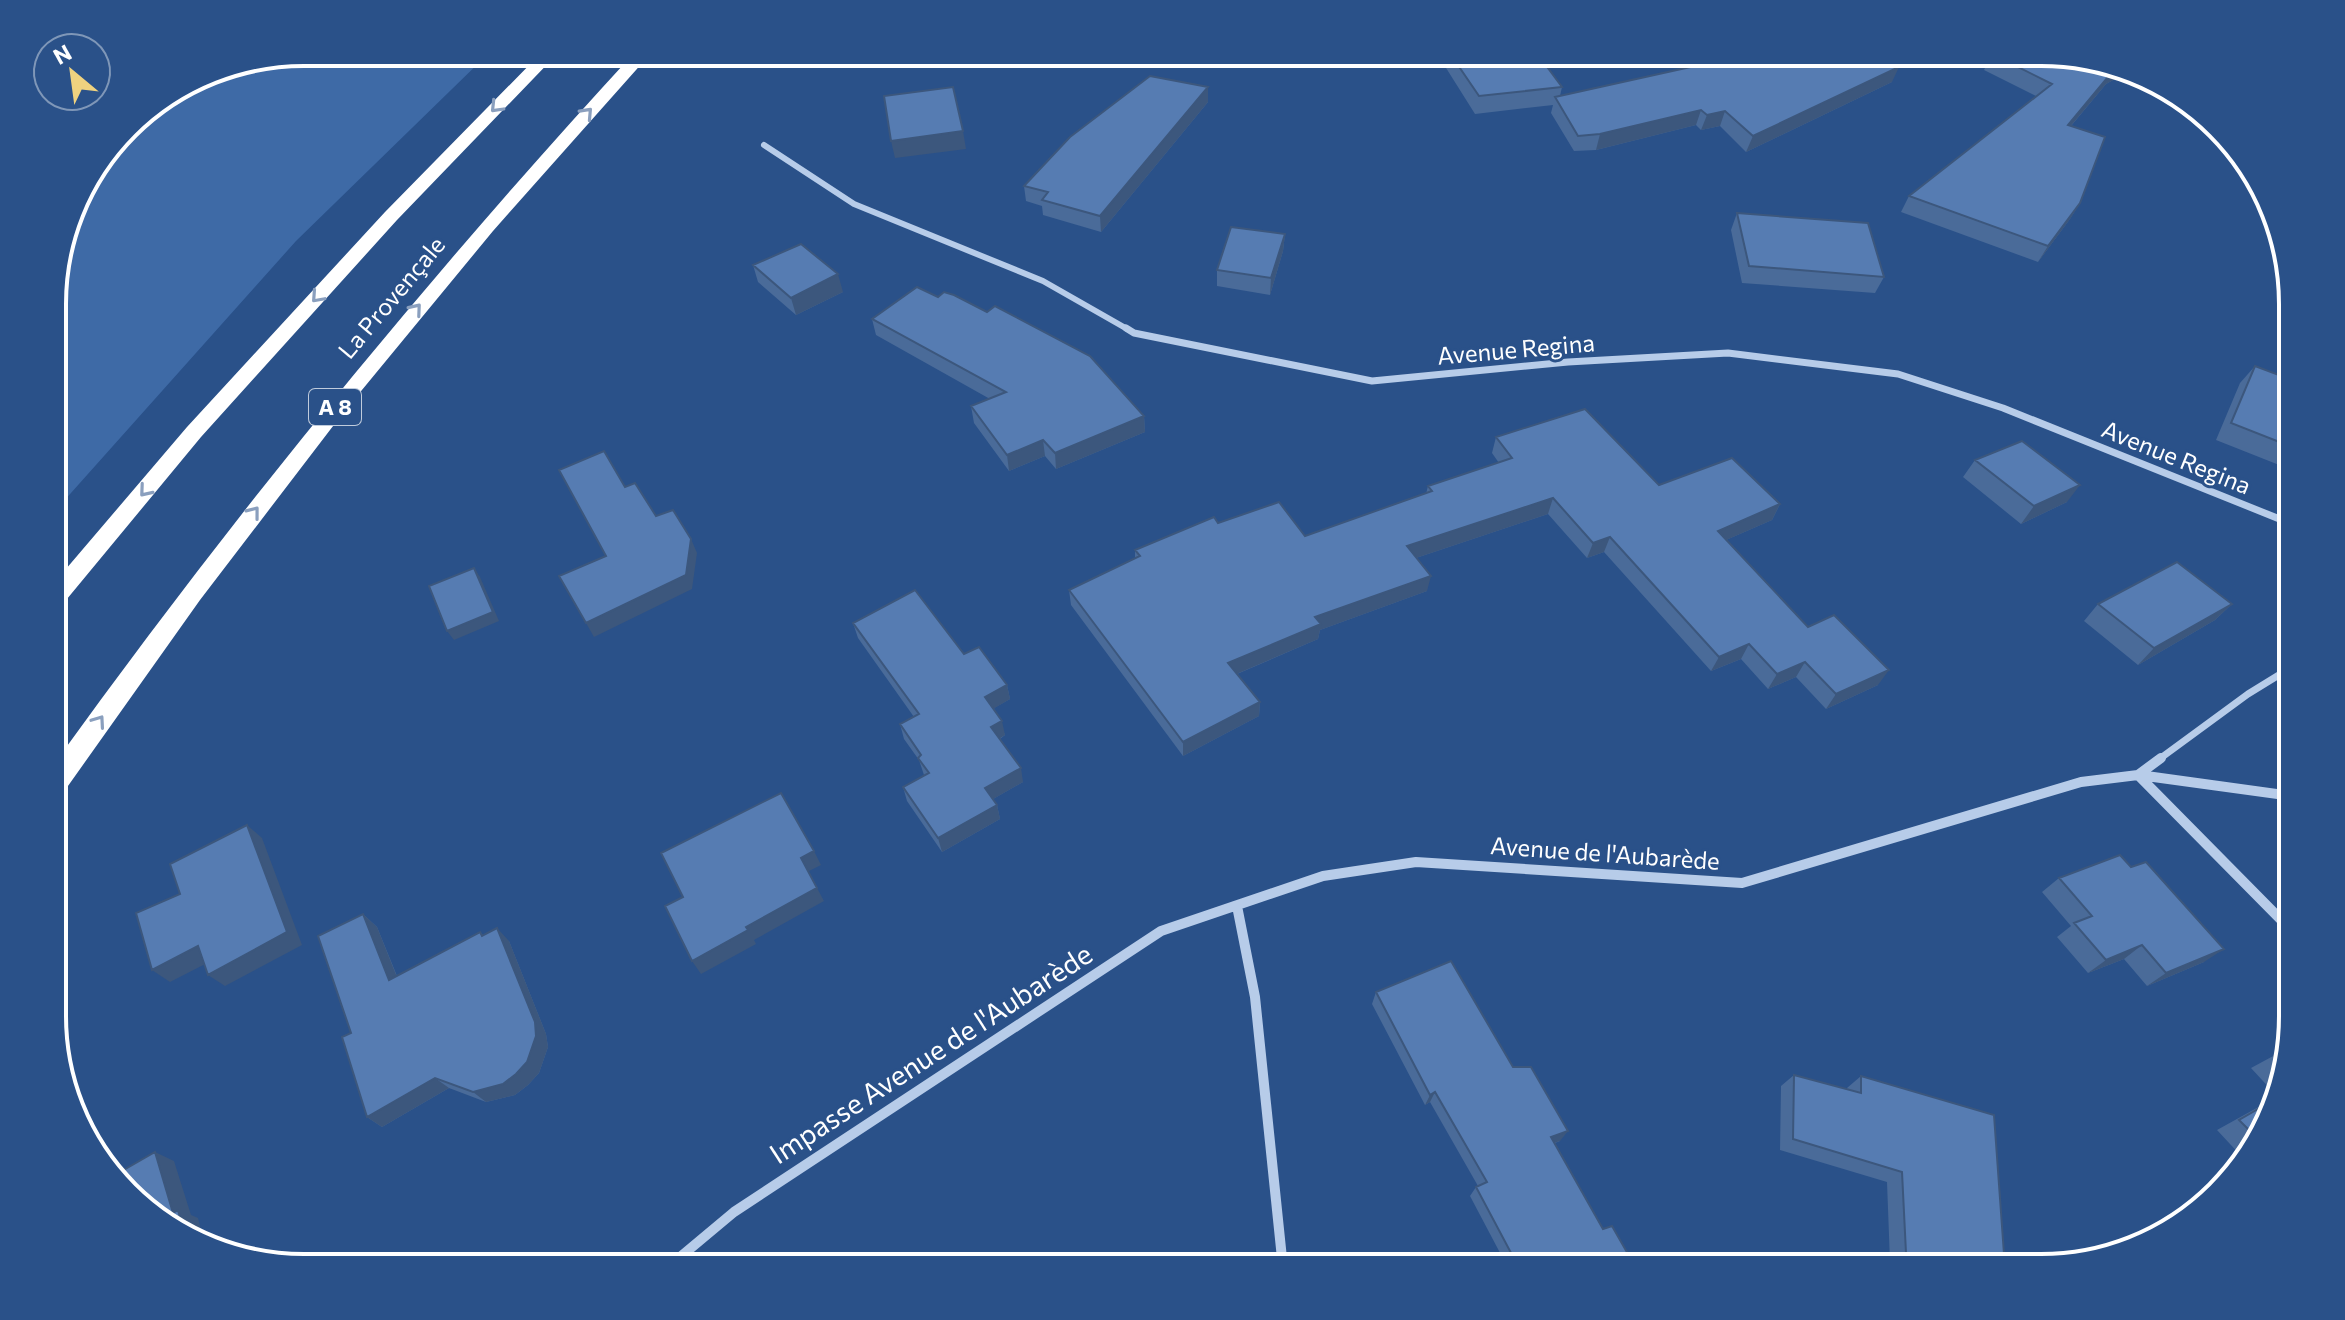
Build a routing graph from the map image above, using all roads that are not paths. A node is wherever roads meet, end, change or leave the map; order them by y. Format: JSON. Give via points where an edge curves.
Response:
{"nodes":[{"id":1,"x":537,"y":67,"type":"edge"},
{"id":2,"x":630,"y":67,"type":"edge"},
{"id":3,"x":764,"y":145,"type":"dead end"},
{"id":4,"x":2278,"y":518,"type":"edge"},
{"id":5,"x":66,"y":585,"type":"edge"},
{"id":6,"x":2278,"y":676,"type":"edge"},
{"id":7,"x":66,"y":768,"type":"edge"},
{"id":8,"x":2138,"y":775,"type":"junction"},
{"id":9,"x":2278,"y":794,"type":"edge"},
{"id":10,"x":1237,"y":906,"type":"junction"},
{"id":11,"x":2278,"y":917,"type":"edge"},
{"id":12,"x":1281,"y":1253,"type":"edge"},
{"id":13,"x":684,"y":1254,"type":"edge"}],
"edges":[{"from":1,"to":5,"type":"highway","one_way":true,"via":[[204,420]]},
{"from":7,"to":2,"type":"highway","name":"La Provençale","number":"A 8","one_way":true,"via":[[143,656],[355,381],[542,161]]},
{"from":3,"to":4,"type":"street","name":"Avenue Regina","via":[[854,204],[1043,281],[1134,333],[1372,381],[1728,353],[1898,374],[2003,408]]},
{"from":6,"to":8,"type":"street","name":"Avenue de l'Aubarède"},
{"from":8,"to":9,"type":"street"},
{"from":8,"to":10,"type":"street","name":"Avenue de l'Aubarède","via":[[2081,782],[1742,883],[1416,862],[1323,876]]},
{"from":8,"to":11,"type":"street"},
{"from":10,"to":12,"type":"street","via":[[1255,997]]},
{"from":10,"to":13,"type":"street","name":"Impasse Avenue de l'Aubarède","via":[[1161,931],[734,1212]]}]}
